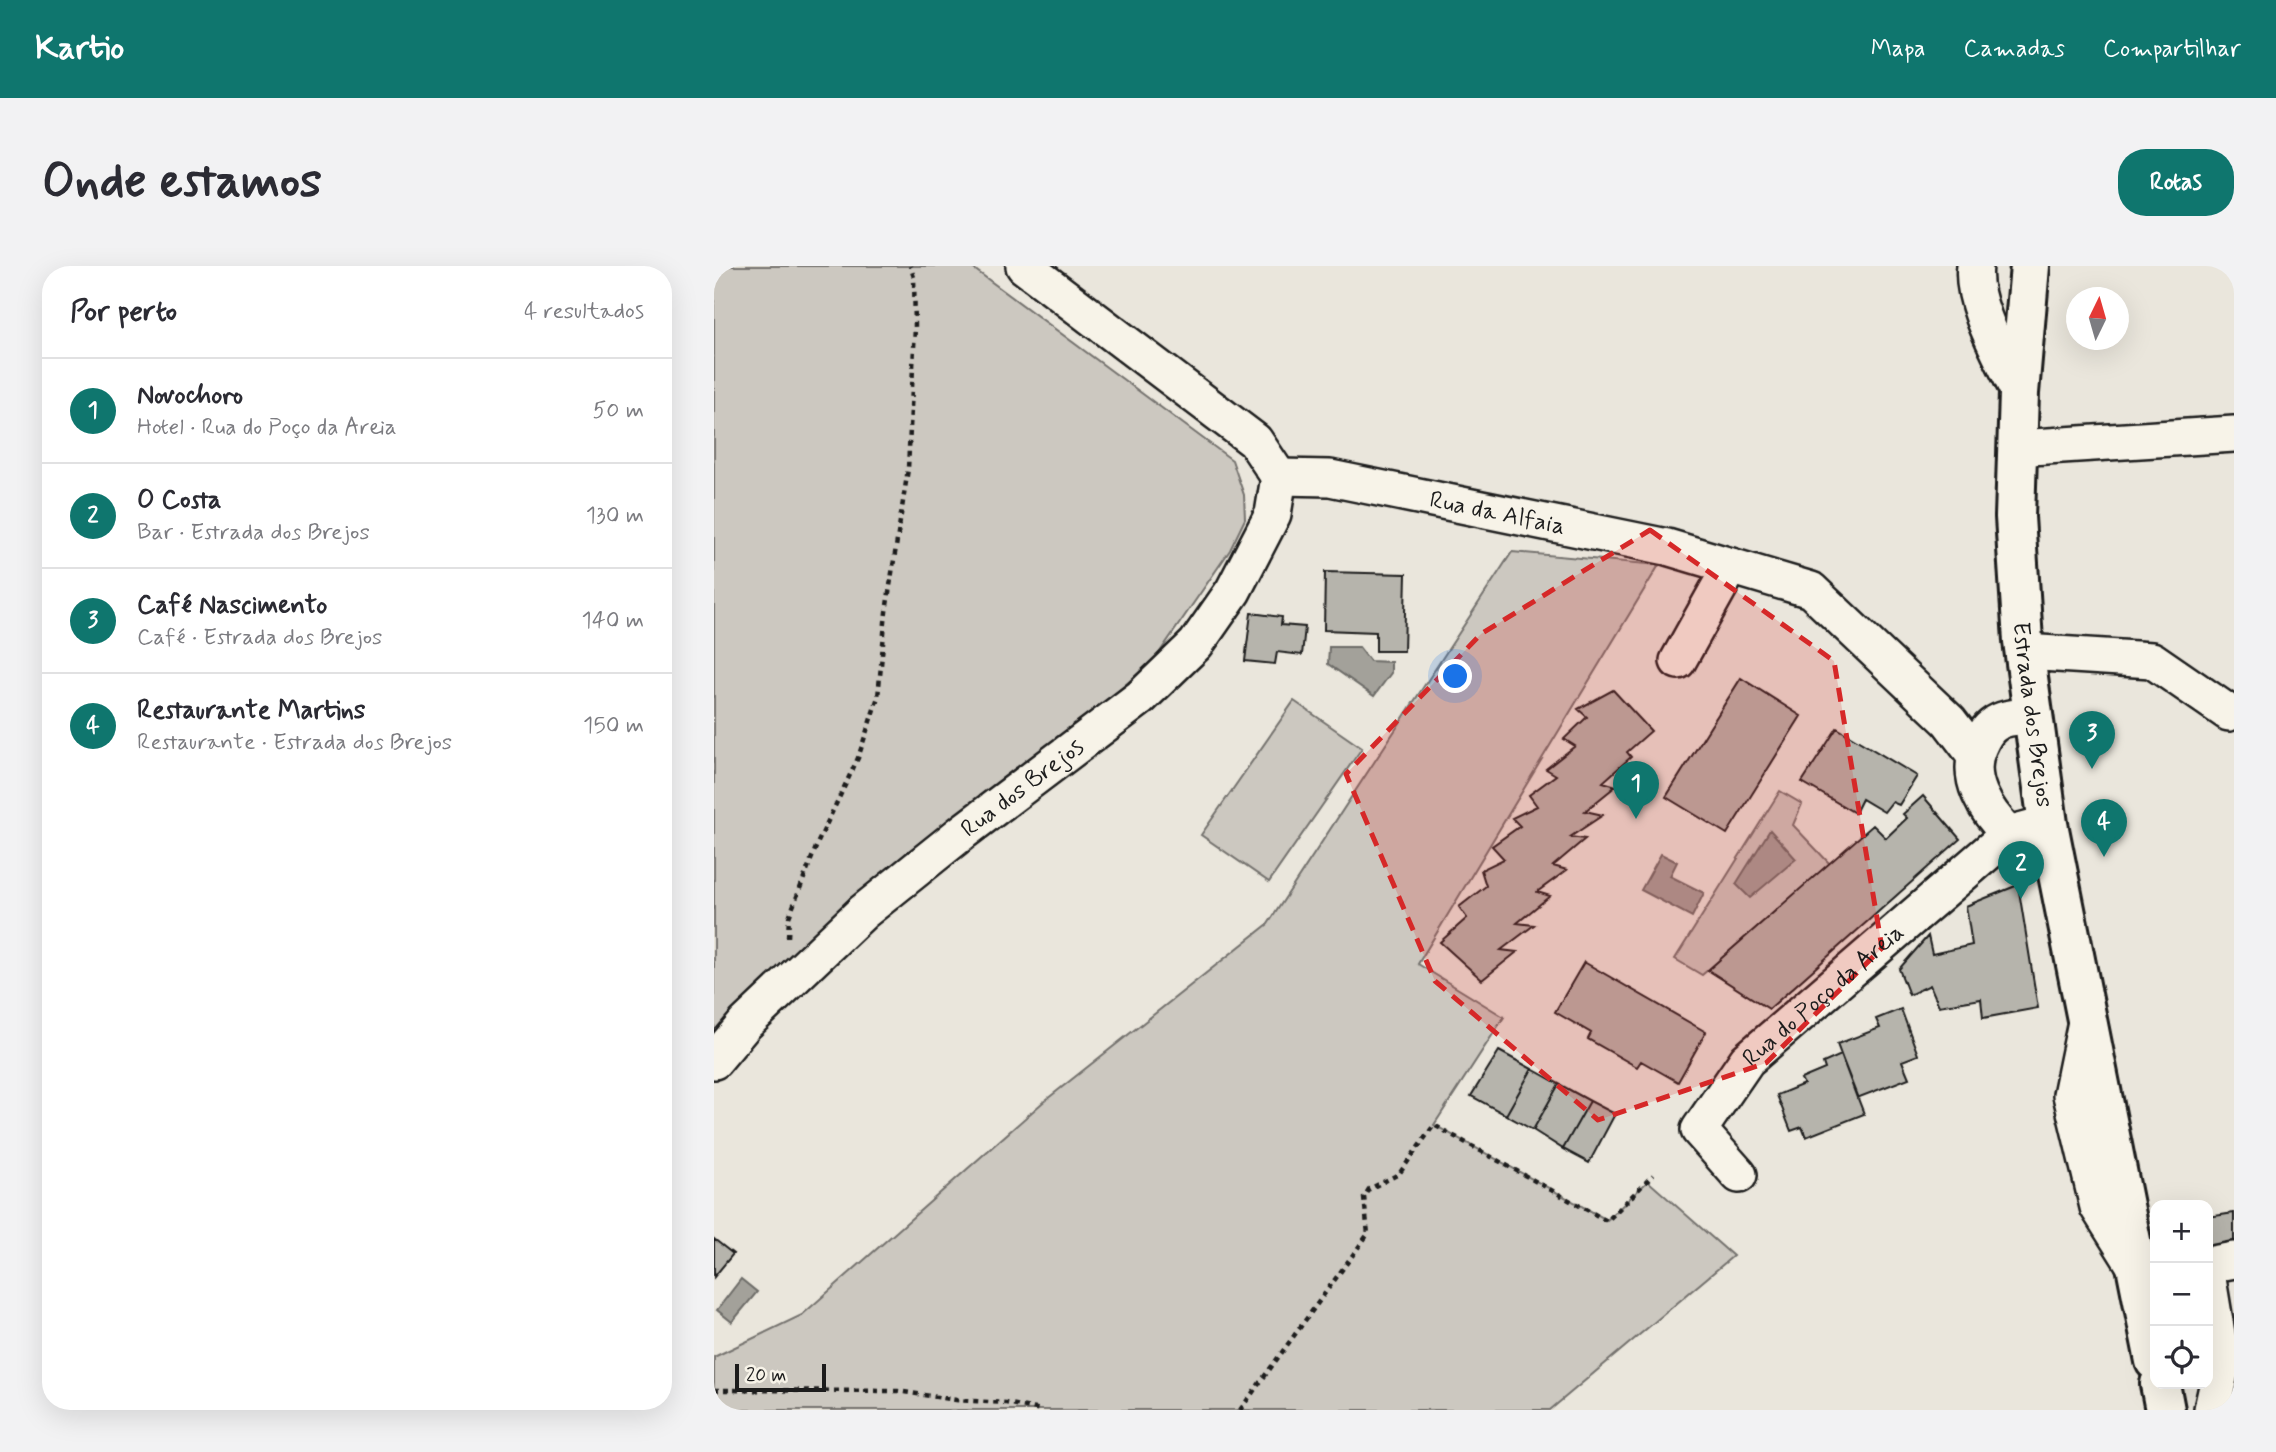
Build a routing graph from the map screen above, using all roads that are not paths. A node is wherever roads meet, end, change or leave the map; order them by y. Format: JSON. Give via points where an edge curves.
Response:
{"nodes":[{"id":1,"x":1024,"y":266,"type":"edge"},
{"id":2,"x":1975,"y":266,"type":"edge"},
{"id":3,"x":2030,"y":266,"type":"edge"},
{"id":4,"x":2020,"y":393,"type":"junction"},
{"id":5,"x":2234,"y":434,"type":"edge"},
{"id":6,"x":2017,"y":448,"type":"junction"},
{"id":7,"x":1279,"y":477,"type":"junction"},
{"id":8,"x":1731,"y":566,"type":"junction"},
{"id":9,"x":2024,"y":652,"type":"junction"},
{"id":10,"x":1678,"y":662,"type":"dead end"},
{"id":11,"x":2229,"y":713,"type":"dead end"},
{"id":12,"x":2032,"y":715,"type":"junction"},
{"id":13,"x":1975,"y":755,"type":"junction"},
{"id":14,"x":2048,"y":824,"type":"junction"},
{"id":15,"x":2009,"y":834,"type":"junction"},
{"id":16,"x":2076,"y":968,"type":"junction"},
{"id":17,"x":2087,"y":1022,"type":"junction"},
{"id":18,"x":714,"y":1062,"type":"edge"},
{"id":19,"x":2114,"y":1156,"type":"junction"},
{"id":20,"x":1739,"y":1175,"type":"dead end"},
{"id":21,"x":2142,"y":1259,"type":"edge"},
{"id":22,"x":2218,"y":1267,"type":"edge"},
{"id":23,"x":2234,"y":1321,"type":"edge"},
{"id":24,"x":2151,"y":1326,"type":"edge"},
{"id":25,"x":2161,"y":1389,"type":"edge"},
{"id":26,"x":2219,"y":1399,"type":"edge"},
{"id":27,"x":2165,"y":1410,"type":"edge"}],
"edges":[{"from":1,"to":7,"type":"street","via":[[1255,441]]},
{"from":2,"to":4,"type":"street","via":[[1973,281],[1987,323]]},
{"from":3,"to":4,"type":"main road","name":"Estrada dos Brejos"},
{"from":4,"to":6,"type":"main road","name":"Estrada dos Brejos"},
{"from":5,"to":6,"type":"street"},
{"from":6,"to":9,"type":"main road","name":"Estrada dos Brejos","via":[[2015,517]]},
{"from":7,"to":8,"type":"street","name":"Rua da Alfaia","via":[[1330,478],[1667,547]]},
{"from":7,"to":18,"type":"street","name":"Rua dos Brejos","via":[[1273,514],[1233,591],[1196,644],[1140,698],[863,912],[745,1024]]},
{"from":8,"to":10,"type":"street"},
{"from":8,"to":13,"type":"street","name":"Rua da Alfaia","via":[[1811,590],[1949,721]]},
{"from":9,"to":11,"type":"street","via":[[2152,660]]},
{"from":9,"to":12,"type":"main road","name":"Estrada dos Brejos"},
{"from":12,"to":13,"type":"street","via":[[1996,722],[1984,734]]},
{"from":12,"to":14,"type":"main road","name":"Estrada dos Brejos"},
{"from":13,"to":15,"type":"street","via":[[1976,787]]},
{"from":14,"to":15,"type":"street"},
{"from":14,"to":16,"type":"main road","name":"Estrada dos Brejos"},
{"from":15,"to":20,"type":"street","name":"Rua do Poço da Areia","via":[[1747,1060],[1699,1130]]},
{"from":16,"to":17,"type":"main road","name":"Estrada dos Brejos"},
{"from":16,"to":19,"type":"street","via":[[2101,994],[2116,1079]]},
{"from":17,"to":19,"type":"main road","name":"Estrada dos Brejos"},
{"from":17,"to":21,"type":"street","via":[[2071,1095],[2098,1207]]},
{"from":19,"to":21,"type":"main road","name":"Estrada dos Brejos"},
{"from":21,"to":24,"type":"main road","name":"Estrada dos Brejos"},
{"from":22,"to":23,"type":"street"},
{"from":22,"to":26,"type":"street"},
{"from":25,"to":27,"type":"main road"}]}
